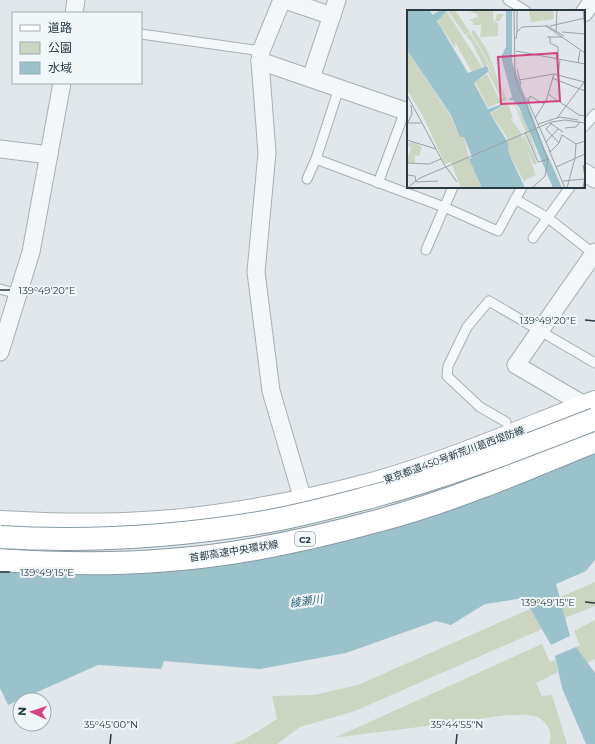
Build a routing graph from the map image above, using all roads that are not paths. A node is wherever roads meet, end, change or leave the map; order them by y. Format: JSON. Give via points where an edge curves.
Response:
{"nodes":[{"id":1,"x":76,"y":0,"type":"edge"},
{"id":2,"x":283,"y":0,"type":"edge"},
{"id":3,"x":337,"y":0,"type":"edge"},
{"id":4,"x":508,"y":0,"type":"edge"},
{"id":5,"x":593,"y":0,"type":"edge"},
{"id":6,"x":524,"y":10,"type":"edge"},
{"id":7,"x":74,"y":12,"type":"edge"},
{"id":8,"x":585,"y":12,"type":"edge"},
{"id":9,"x":332,"y":16,"type":"junction"},
{"id":10,"x":142,"y":34,"type":"edge"},
{"id":11,"x":260,"y":56,"type":"junction"},
{"id":12,"x":311,"y":78,"type":"junction"},
{"id":13,"x":62,"y":84,"type":"edge"},
{"id":14,"x":339,"y":88,"type":"junction"},
{"id":15,"x":407,"y":111,"type":"edge"},
{"id":16,"x":595,"y":114,"type":"edge"},
{"id":17,"x":585,"y":126,"type":"edge"},
{"id":18,"x":0,"y":148,"type":"edge"},
{"id":19,"x":49,"y":155,"type":"junction"},
{"id":20,"x":316,"y":159,"type":"junction"},
{"id":21,"x":585,"y":173,"type":"edge"},
{"id":22,"x":307,"y":179,"type":"dead end"},
{"id":23,"x":595,"y":179,"type":"edge"},
{"id":24,"x":378,"y":183,"type":"junction"},
{"id":25,"x":453,"y":188,"type":"edge"},
{"id":26,"x":521,"y":188,"type":"edge"},
{"id":27,"x":569,"y":188,"type":"edge"},
{"id":28,"x":515,"y":199,"type":"junction"},
{"id":29,"x":444,"y":207,"type":"junction"},
{"id":30,"x":548,"y":218,"type":"junction"},
{"id":31,"x":533,"y":238,"type":"dead end"},
{"id":32,"x":426,"y":250,"type":"dead end"},
{"id":33,"x":594,"y":253,"type":"edge"},
{"id":34,"x":0,"y":289,"type":"edge"},
{"id":35,"x":18,"y":294,"type":"junction"},
{"id":36,"x":539,"y":331,"type":"junction"},
{"id":37,"x":0,"y":352,"type":"edge"},
{"id":38,"x":595,"y":363,"type":"edge"},
{"id":39,"x":592,"y":409,"type":"edge"},
{"id":40,"x":506,"y":422,"type":"dead end"},
{"id":41,"x":595,"y":438,"type":"edge"},
{"id":42,"x":595,"y":441,"type":"edge"},
{"id":43,"x":303,"y":500,"type":"junction"},
{"id":44,"x":0,"y":522,"type":"edge"},
{"id":45,"x":0,"y":536,"type":"edge"},
{"id":46,"x":0,"y":560,"type":"edge"}],
"edges":[{"from":1,"to":7,"type":"street"},
{"from":2,"to":9,"type":"street"},
{"from":2,"to":11,"type":"street"},
{"from":3,"to":9,"type":"street"},
{"from":4,"to":6,"type":"lane"},
{"from":5,"to":8,"type":"street"},
{"from":9,"to":12,"type":"street"},
{"from":10,"to":11,"type":"lane"},
{"from":11,"to":12,"type":"street"},
{"from":11,"to":43,"type":"street","via":[[267,153],[256,272],[271,391]]},
{"from":12,"to":14,"type":"street"},
{"from":13,"to":19,"type":"street"},
{"from":14,"to":15,"type":"street"},
{"from":14,"to":20,"type":"lane"},
{"from":15,"to":24,"type":"lane"},
{"from":16,"to":17,"type":"lane"},
{"from":18,"to":19,"type":"street"},
{"from":19,"to":35,"type":"street","via":[[30,252]]},
{"from":20,"to":22,"type":"lane"},
{"from":20,"to":24,"type":"lane"},
{"from":21,"to":23,"type":"street"},
{"from":24,"to":29,"type":"lane"},
{"from":25,"to":29,"type":"lane"},
{"from":26,"to":28,"type":"lane"},
{"from":27,"to":30,"type":"lane"},
{"from":28,"to":29,"type":"lane","via":[[498,231]]},
{"from":28,"to":30,"type":"lane"},
{"from":29,"to":32,"type":"lane"},
{"from":30,"to":31,"type":"lane"},
{"from":30,"to":33,"type":"lane"},
{"from":33,"to":36,"type":"street"},
{"from":34,"to":35,"type":"lane"},
{"from":35,"to":37,"type":"street"},
{"from":36,"to":38,"type":"lane"},
{"from":36,"to":39,"type":"street","via":[[516,366]]},
{"from":36,"to":40,"type":"lane","via":[[489,301],[467,327],[448,366],[447,376],[480,408]]},
{"from":39,"to":43,"type":"main road","name":"東京都道450号新荒川葛西堤防線","via":[[376,482]]},
{"from":39,"to":45,"type":"main road","bridge":true,"via":[[509,451],[376,496],[312,512],[259,523],[176,534],[94,539]]},
{"from":41,"to":45,"type":"main road","bridge":true,"via":[[443,487],[344,514],[282,527],[166,542],[107,544],[48,542]]},
{"from":42,"to":46,"type":"main road","name":"首都高速中央環状線","number":"C2","via":[[450,498],[382,520],[264,548],[125,563]]},
{"from":43,"to":44,"type":"main road","name":"東京都道450号新荒川葛西堤防線","via":[[228,514],[160,522],[90,525]]}]}
